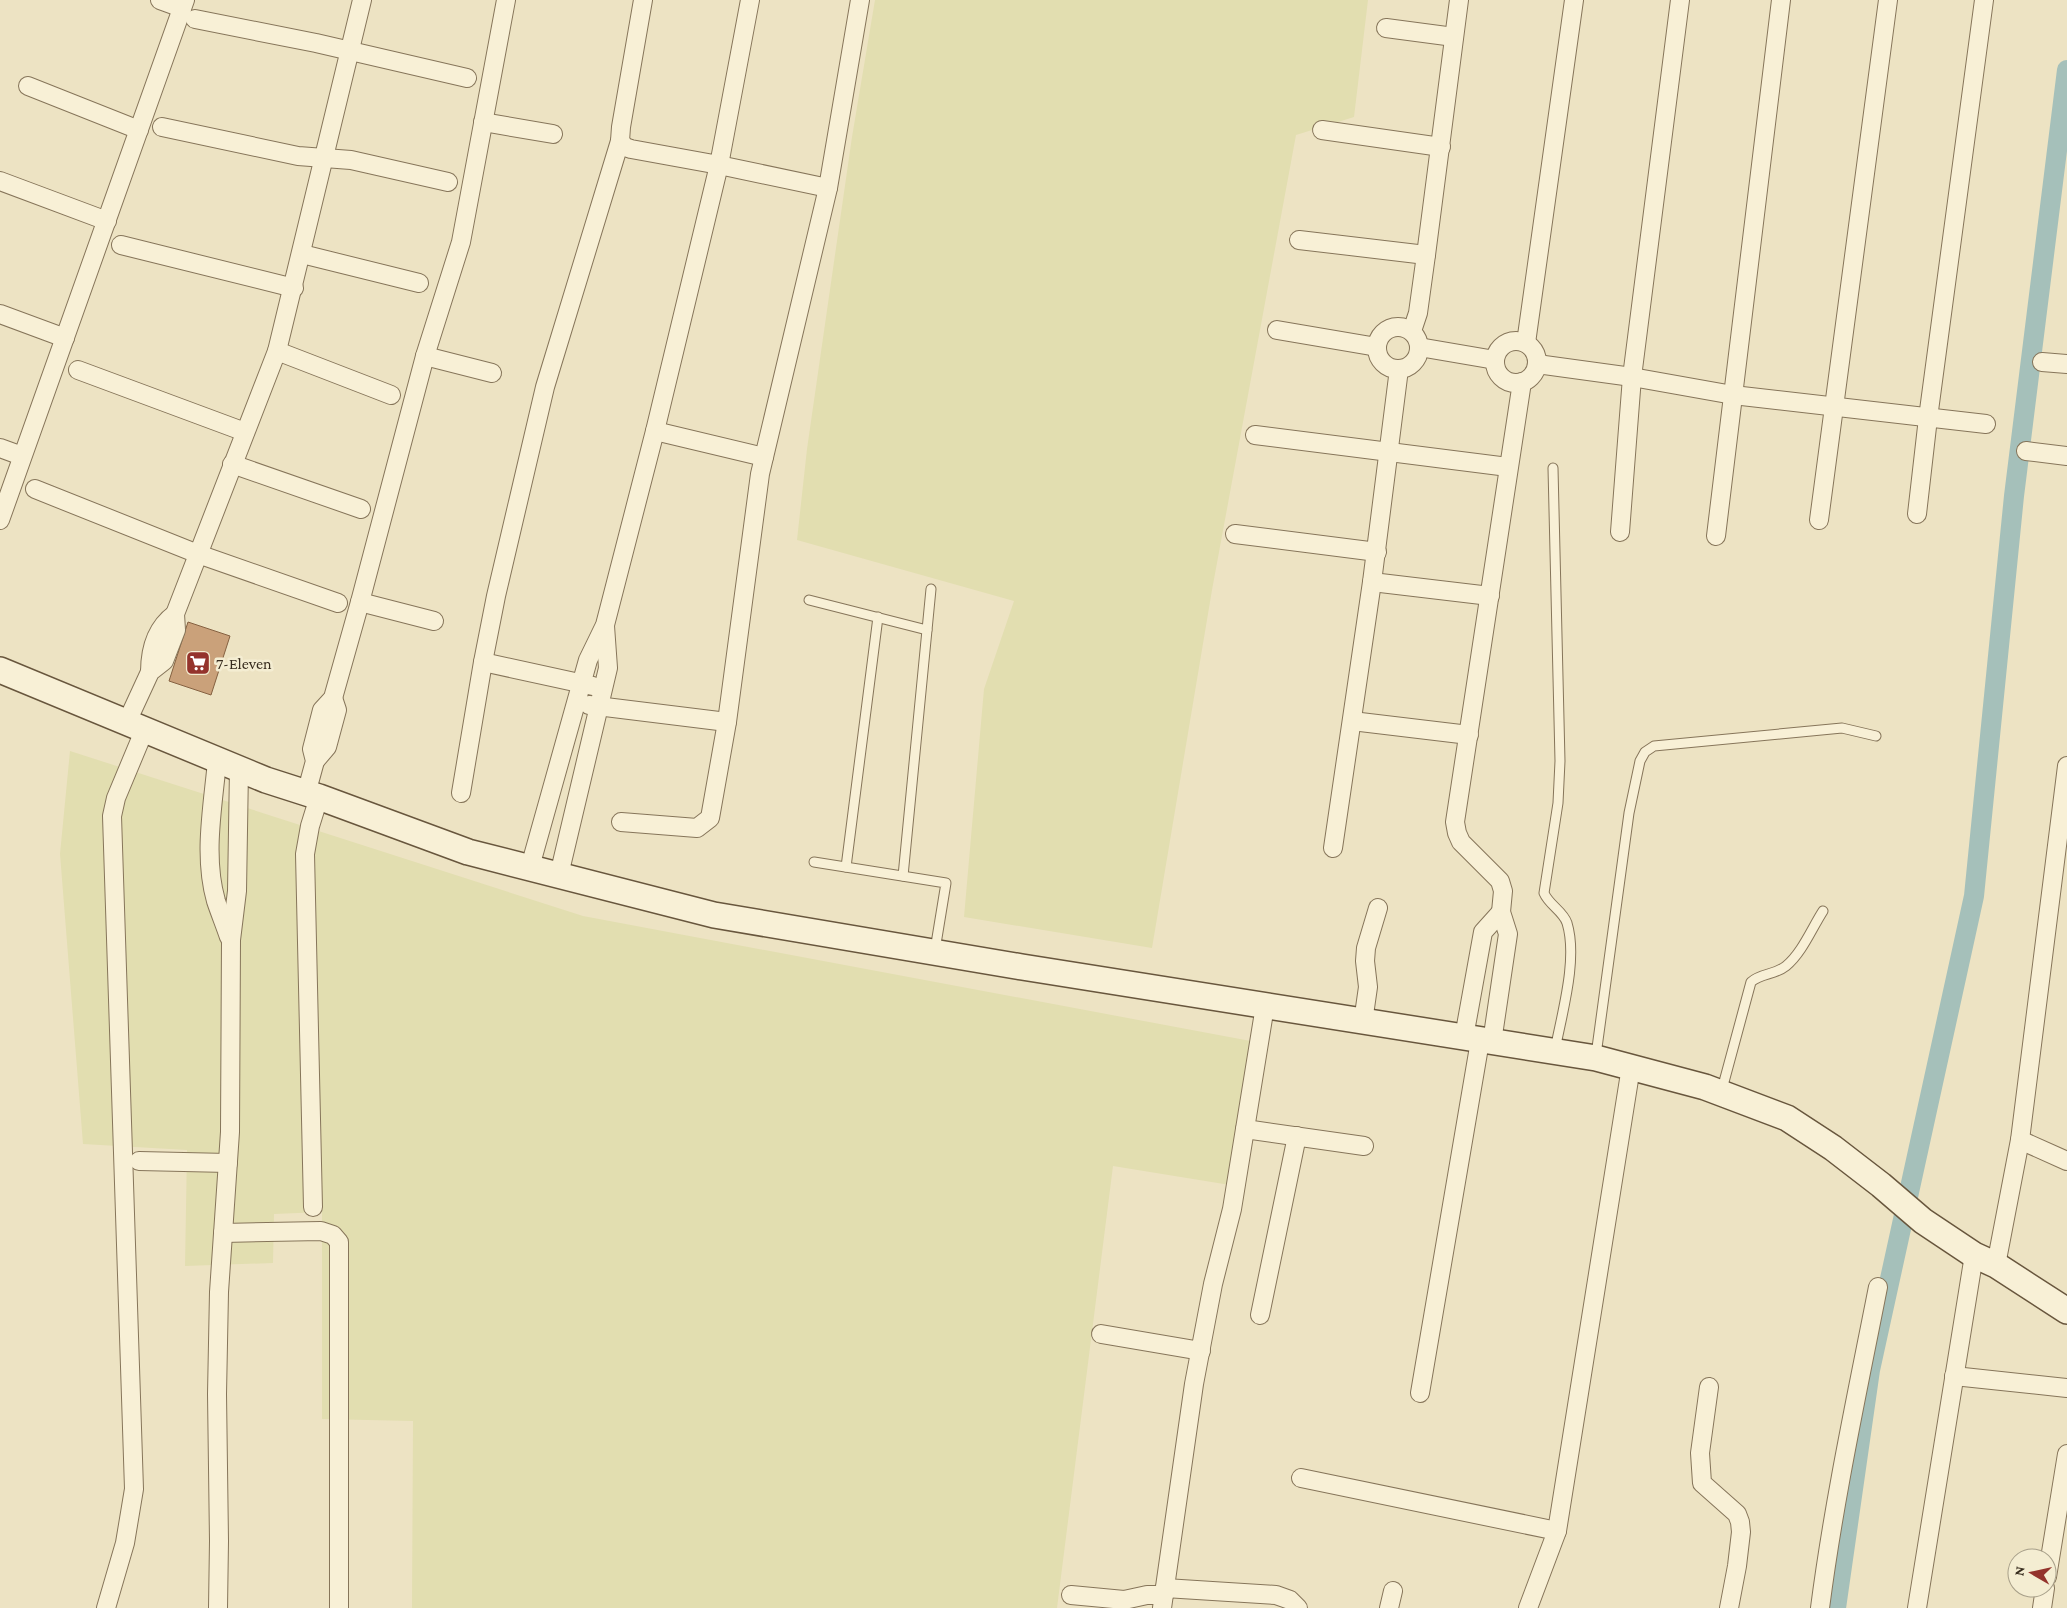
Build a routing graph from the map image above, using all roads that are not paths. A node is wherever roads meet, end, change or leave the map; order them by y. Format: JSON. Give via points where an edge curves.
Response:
{"nodes":[{"id":1,"x":160,"y":0,"type":"edge"},
{"id":2,"x":362,"y":0,"type":"edge"},
{"id":3,"x":506,"y":0,"type":"edge"},
{"id":4,"x":644,"y":0,"type":"edge"},
{"id":5,"x":750,"y":0,"type":"edge"},
{"id":6,"x":860,"y":0,"type":"edge"},
{"id":7,"x":1459,"y":0,"type":"edge"},
{"id":8,"x":1574,"y":0,"type":"edge"},
{"id":9,"x":1680,"y":0,"type":"edge"},
{"id":10,"x":1781,"y":0,"type":"edge"},
{"id":11,"x":1888,"y":0,"type":"edge"},
{"id":12,"x":1984,"y":0,"type":"edge"},
{"id":13,"x":188,"y":9,"type":"edge"},
{"id":14,"x":1386,"y":28,"type":"dead end"},
{"id":15,"x":1454,"y":38,"type":"junction"},
{"id":16,"x":349,"y":51,"type":"junction"},
{"id":17,"x":467,"y":78,"type":"dead end"},
{"id":18,"x":28,"y":86,"type":"dead end"},
{"id":19,"x":483,"y":122,"type":"junction"},
{"id":20,"x":162,"y":127,"type":"dead end"},
{"id":21,"x":139,"y":130,"type":"junction"},
{"id":22,"x":1322,"y":130,"type":"dead end"},
{"id":23,"x":553,"y":134,"type":"dead end"},
{"id":24,"x":620,"y":141,"type":"junction"},
{"id":25,"x":1440,"y":147,"type":"junction"},
{"id":26,"x":325,"y":158,"type":"junction"},
{"id":27,"x":719,"y":165,"type":"junction"},
{"id":28,"x":0,"y":181,"type":"edge"},
{"id":29,"x":448,"y":182,"type":"dead end"},
{"id":30,"x":828,"y":188,"type":"junction"},
{"id":31,"x":106,"y":221,"type":"junction"},
{"id":32,"x":1299,"y":240,"type":"dead end"},
{"id":33,"x":121,"y":245,"type":"dead end"},
{"id":34,"x":302,"y":254,"type":"junction"},
{"id":35,"x":1426,"y":255,"type":"junction"},
{"id":36,"x":419,"y":283,"type":"dead end"},
{"id":37,"x":294,"y":288,"type":"junction"},
{"id":38,"x":0,"y":314,"type":"edge"},
{"id":39,"x":1277,"y":330,"type":"dead end"},
{"id":40,"x":64,"y":338,"type":"junction"},
{"id":41,"x":1416,"y":339,"type":"junction"},
{"id":42,"x":1526,"y":343,"type":"junction"},
{"id":43,"x":1377,"y":347,"type":"junction"},
{"id":44,"x":277,"y":351,"type":"junction"},
{"id":45,"x":424,"y":356,"type":"junction"},
{"id":46,"x":1494,"y":360,"type":"junction"},
{"id":47,"x":2042,"y":362,"type":"dead end"},
{"id":48,"x":1537,"y":364,"type":"junction"},
{"id":49,"x":2067,"y":364,"type":"edge"},
{"id":50,"x":1399,"y":369,"type":"junction"},
{"id":51,"x":78,"y":370,"type":"dead end"},
{"id":52,"x":492,"y":373,"type":"dead end"},
{"id":53,"x":1632,"y":377,"type":"junction"},
{"id":54,"x":1522,"y":382,"type":"junction"},
{"id":55,"x":391,"y":395,"type":"dead end"},
{"id":56,"x":1733,"y":395,"type":"junction"},
{"id":57,"x":1835,"y":408,"type":"junction"},
{"id":58,"x":1928,"y":418,"type":"junction"},
{"id":59,"x":1986,"y":424,"type":"dead end"},
{"id":60,"x":656,"y":431,"type":"junction"},
{"id":61,"x":245,"y":432,"type":"junction"},
{"id":62,"x":1255,"y":435,"type":"dead end"},
{"id":63,"x":0,"y":448,"type":"edge"},
{"id":64,"x":2026,"y":451,"type":"dead end"},
{"id":65,"x":1388,"y":452,"type":"junction"},
{"id":66,"x":22,"y":456,"type":"junction"},
{"id":67,"x":2067,"y":456,"type":"edge"},
{"id":68,"x":764,"y":457,"type":"junction"},
{"id":69,"x":232,"y":464,"type":"junction"},
{"id":70,"x":1508,"y":467,"type":"junction"},
{"id":71,"x":1553,"y":468,"type":"dead end"},
{"id":72,"x":35,"y":488,"type":"dead end"},
{"id":73,"x":362,"y":509,"type":"dead end"},
{"id":74,"x":1918,"y":514,"type":"dead end"},
{"id":75,"x":0,"y":520,"type":"edge"},
{"id":76,"x":1819,"y":520,"type":"dead end"},
{"id":77,"x":1620,"y":532,"type":"dead end"},
{"id":78,"x":1235,"y":534,"type":"dead end"},
{"id":79,"x":1716,"y":536,"type":"dead end"},
{"id":80,"x":1376,"y":552,"type":"junction"},
{"id":81,"x":198,"y":554,"type":"junction"},
{"id":82,"x":1372,"y":582,"type":"junction"},
{"id":83,"x":931,"y":589,"type":"dead end"},
{"id":84,"x":1490,"y":596,"type":"junction"},
{"id":85,"x":809,"y":600,"type":"dead end"},
{"id":86,"x":360,"y":602,"type":"junction"},
{"id":87,"x":338,"y":603,"type":"dead end"},
{"id":88,"x":878,"y":617,"type":"junction"},
{"id":89,"x":434,"y":621,"type":"dead end"},
{"id":90,"x":605,"y":625,"type":"junction"},
{"id":91,"x":927,"y":630,"type":"junction"},
{"id":92,"x":483,"y":662,"type":"junction"},
{"id":93,"x":0,"y":670,"type":"edge"},
{"id":94,"x":582,"y":684,"type":"junction"},
{"id":95,"x":603,"y":688,"type":"junction"},
{"id":96,"x":576,"y":703,"type":"junction"},
{"id":97,"x":599,"y":706,"type":"junction"},
{"id":98,"x":1352,"y":721,"type":"junction"},
{"id":99,"x":727,"y":722,"type":"junction"},
{"id":100,"x":135,"y":727,"type":"junction"},
{"id":101,"x":1469,"y":735,"type":"junction"},
{"id":102,"x":1876,"y":736,"type":"dead end"},
{"id":103,"x":228,"y":765,"type":"junction"},
{"id":104,"x":2067,"y":766,"type":"edge"},
{"id":105,"x":461,"y":793,"type":"dead end"},
{"id":106,"x":312,"y":795,"type":"junction"},
{"id":107,"x":548,"y":802,"type":"junction"},
{"id":108,"x":574,"y":808,"type":"junction"},
{"id":109,"x":621,"y":822,"type":"dead end"},
{"id":110,"x":2064,"y":823,"type":"edge"},
{"id":111,"x":1333,"y":848,"type":"dead end"},
{"id":112,"x":814,"y":862,"type":"dead end"},
{"id":113,"x":530,"y":867,"type":"junction"},
{"id":114,"x":846,"y":867,"type":"junction"},
{"id":115,"x":559,"y":875,"type":"junction"},
{"id":116,"x":903,"y":876,"type":"junction"},
{"id":117,"x":1378,"y":908,"type":"dead end"},
{"id":118,"x":1823,"y":911,"type":"dead end"},
{"id":119,"x":1501,"y":912,"type":"junction"},
{"id":120,"x":230,"y":940,"type":"junction"},
{"id":121,"x":935,"y":952,"type":"junction"},
{"id":122,"x":1266,"y":1006,"type":"junction"},
{"id":123,"x":1364,"y":1022,"type":"junction"},
{"id":124,"x":1479,"y":1040,"type":"junction"},
{"id":125,"x":1554,"y":1052,"type":"junction"},
{"id":126,"x":1596,"y":1058,"type":"junction"},
{"id":127,"x":1631,"y":1067,"type":"junction"},
{"id":128,"x":1721,"y":1093,"type":"junction"},
{"id":129,"x":1245,"y":1129,"type":"junction"},
{"id":130,"x":1297,"y":1136,"type":"junction"},
{"id":131,"x":2020,"y":1140,"type":"junction"},
{"id":132,"x":1364,"y":1146,"type":"dead end"},
{"id":133,"x":140,"y":1161,"type":"dead end"},
{"id":134,"x":2067,"y":1161,"type":"edge"},
{"id":135,"x":228,"y":1163,"type":"junction"},
{"id":136,"x":313,"y":1207,"type":"dead end"},
{"id":137,"x":223,"y":1233,"type":"junction"},
{"id":138,"x":1985,"y":1260,"type":"junction"},
{"id":139,"x":1878,"y":1287,"type":"dead end"},
{"id":140,"x":2067,"y":1311,"type":"edge"},
{"id":141,"x":1260,"y":1315,"type":"dead end"},
{"id":142,"x":1101,"y":1334,"type":"dead end"},
{"id":143,"x":1201,"y":1351,"type":"junction"},
{"id":144,"x":1954,"y":1376,"type":"junction"},
{"id":145,"x":1708,"y":1388,"type":"dead end"},
{"id":146,"x":2067,"y":1388,"type":"edge"},
{"id":147,"x":1420,"y":1393,"type":"dead end"},
{"id":148,"x":2067,"y":1454,"type":"edge"},
{"id":149,"x":1301,"y":1478,"type":"dead end"},
{"id":150,"x":1557,"y":1531,"type":"junction"},
{"id":151,"x":2052,"y":1548,"type":"edge"},
{"id":152,"x":1393,"y":1591,"type":"dead end"},
{"id":153,"x":1070,"y":1594,"type":"dead end"},
{"id":154,"x":1164,"y":1597,"type":"edge"},
{"id":155,"x":106,"y":1608,"type":"edge"},
{"id":156,"x":218,"y":1608,"type":"edge"},
{"id":157,"x":339,"y":1608,"type":"edge"},
{"id":158,"x":1298,"y":1608,"type":"edge"},
{"id":159,"x":1389,"y":1608,"type":"edge"},
{"id":160,"x":1528,"y":1608,"type":"edge"},
{"id":161,"x":1729,"y":1608,"type":"edge"},
{"id":162,"x":1820,"y":1608,"type":"edge"},
{"id":163,"x":1917,"y":1608,"type":"edge"}],
"edges":[{"from":1,"to":13,"type":"street"},
{"from":2,"to":16,"type":"street"},
{"from":3,"to":19,"type":"street"},
{"from":4,"to":24,"type":"street"},
{"from":5,"to":27,"type":"street"},
{"from":6,"to":30,"type":"street"},
{"from":7,"to":15,"type":"street"},
{"from":8,"to":42,"type":"street"},
{"from":9,"to":53,"type":"street"},
{"from":10,"to":56,"type":"street"},
{"from":11,"to":57,"type":"street"},
{"from":12,"to":58,"type":"street"},
{"from":13,"to":16,"type":"street"},
{"from":13,"to":21,"type":"street"},
{"from":14,"to":15,"type":"street"},
{"from":15,"to":25,"type":"street"},
{"from":16,"to":17,"type":"street"},
{"from":16,"to":26,"type":"street"},
{"from":18,"to":21,"type":"street"},
{"from":19,"to":23,"type":"street"},
{"from":19,"to":45,"type":"street","via":[[460,242]]},
{"from":20,"to":26,"type":"street","via":[[298,156]]},
{"from":21,"to":31,"type":"street"},
{"from":22,"to":25,"type":"street"},
{"from":24,"to":27,"type":"street","via":[[631,150]]},
{"from":24,"to":92,"type":"street","via":[[545,387]]},
{"from":25,"to":35,"type":"street"},
{"from":26,"to":29,"type":"street","via":[[351,160]]},
{"from":26,"to":34,"type":"street"},
{"from":27,"to":30,"type":"street"},
{"from":27,"to":60,"type":"street"},
{"from":28,"to":31,"type":"street"},
{"from":30,"to":68,"type":"street"},
{"from":31,"to":40,"type":"street"},
{"from":32,"to":35,"type":"street"},
{"from":33,"to":37,"type":"street"},
{"from":34,"to":36,"type":"street"},
{"from":34,"to":37,"type":"street"},
{"from":35,"to":41,"type":"street"},
{"from":37,"to":44,"type":"street"},
{"from":38,"to":40,"type":"street"},
{"from":39,"to":43,"type":"street"},
{"from":40,"to":66,"type":"street"},
{"from":41,"to":43,"type":"street","via":[[1404,327],[1392,328],[1382,335]]},
{"from":41,"to":46,"type":"street"},
{"from":41,"to":50,"type":"street","via":[[1419,354],[1412,364]]},
{"from":42,"to":46,"type":"street","via":[[1518,340],[1502,345]]},
{"from":42,"to":48,"type":"street","via":[[1532,348]]},
{"from":43,"to":50,"type":"street","via":[[1386,365]]},
{"from":44,"to":55,"type":"street"},
{"from":44,"to":61,"type":"street"},
{"from":45,"to":52,"type":"street"},
{"from":45,"to":86,"type":"street"},
{"from":46,"to":54,"type":"street","via":[[1499,375],[1505,381]]},
{"from":47,"to":49,"type":"street"},
{"from":48,"to":53,"type":"street"},
{"from":48,"to":54,"type":"street","via":[[1535,372]]},
{"from":50,"to":65,"type":"street"},
{"from":51,"to":61,"type":"street"},
{"from":53,"to":56,"type":"street"},
{"from":53,"to":77,"type":"street"},
{"from":54,"to":70,"type":"street"},
{"from":56,"to":57,"type":"street"},
{"from":56,"to":79,"type":"street"},
{"from":57,"to":58,"type":"street"},
{"from":57,"to":76,"type":"street"},
{"from":58,"to":59,"type":"street"},
{"from":58,"to":74,"type":"street"},
{"from":60,"to":68,"type":"street"},
{"from":60,"to":90,"type":"street"},
{"from":61,"to":69,"type":"street"},
{"from":62,"to":65,"type":"street"},
{"from":63,"to":66,"type":"street"},
{"from":64,"to":67,"type":"street"},
{"from":65,"to":70,"type":"street"},
{"from":65,"to":80,"type":"street"},
{"from":66,"to":75,"type":"street"},
{"from":68,"to":99,"type":"street"},
{"from":69,"to":73,"type":"street"},
{"from":69,"to":81,"type":"street"},
{"from":70,"to":84,"type":"street"},
{"from":71,"to":125,"type":"lane","via":[[1560,761],[1558,803],[1544,893],[1567,924],[1570,961]]},
{"from":72,"to":81,"type":"street"},
{"from":78,"to":80,"type":"street"},
{"from":80,"to":82,"type":"street"},
{"from":81,"to":87,"type":"street"},
{"from":81,"to":100,"type":"street","via":[[175,614],[162,623],[150,656],[150,672]]},
{"from":82,"to":84,"type":"street"},
{"from":82,"to":98,"type":"street"},
{"from":83,"to":91,"type":"lane"},
{"from":84,"to":101,"type":"street"},
{"from":85,"to":88,"type":"lane"},
{"from":86,"to":89,"type":"street"},
{"from":86,"to":106,"type":"street","via":[[332,698],[322,710],[312,749],[315,761]]},
{"from":88,"to":91,"type":"lane"},
{"from":88,"to":114,"type":"lane"},
{"from":90,"to":94,"type":"street","via":[[588,660]]},
{"from":90,"to":95,"type":"street","via":[[608,668]]},
{"from":91,"to":116,"type":"lane"},
{"from":92,"to":94,"type":"street"},
{"from":92,"to":105,"type":"street"},
{"from":93,"to":100,"type":"street"},
{"from":94,"to":95,"type":"street"},
{"from":94,"to":96,"type":"street"},
{"from":95,"to":97,"type":"street"},
{"from":96,"to":97,"type":"street"},
{"from":96,"to":107,"type":"street"},
{"from":97,"to":99,"type":"street"},
{"from":97,"to":108,"type":"street"},
{"from":98,"to":101,"type":"street"},
{"from":98,"to":111,"type":"street"},
{"from":99,"to":109,"type":"street","via":[[714,805],[705,824],[697,828]]},
{"from":100,"to":103,"type":"street"},
{"from":100,"to":155,"type":"street","via":[[112,816],[134,1490],[125,1543]]},
{"from":101,"to":119,"type":"street","via":[[1456,809],[1457,833],[1461,842],[1500,881],[1503,891]]},
{"from":102,"to":126,"type":"lane","via":[[1842,728],[1654,746],[1646,752],[1637,770],[1629,812]]},
{"from":103,"to":106,"type":"street"},
{"from":103,"to":120,"type":"street","via":[[237,892]]},
{"from":103,"to":120,"type":"street","via":[[211,833],[211,873],[216,900]]},
{"from":104,"to":110,"type":"street"},
{"from":106,"to":113,"type":"street","via":[[468,852]]},
{"from":106,"to":136,"type":"street","via":[[306,854]]},
{"from":107,"to":108,"type":"street"},
{"from":107,"to":113,"type":"street"},
{"from":108,"to":115,"type":"street"},
{"from":110,"to":131,"type":"street"},
{"from":112,"to":114,"type":"lane"},
{"from":113,"to":115,"type":"street"},
{"from":114,"to":116,"type":"lane"},
{"from":115,"to":121,"type":"street","via":[[714,915]]},
{"from":116,"to":121,"type":"lane","via":[[946,883]]},
{"from":117,"to":123,"type":"street","via":[[1366,948],[1368,987]]},
{"from":118,"to":128,"type":"lane","via":[[1787,966],[1751,982]]},
{"from":119,"to":124,"type":"street","via":[[1508,934]]},
{"from":119,"to":124,"type":"street","via":[[1483,932]]},
{"from":120,"to":135,"type":"street"},
{"from":121,"to":122,"type":"street"},
{"from":122,"to":123,"type":"street"},
{"from":122,"to":129,"type":"street"},
{"from":123,"to":124,"type":"street"},
{"from":124,"to":125,"type":"street"},
{"from":124,"to":147,"type":"street"},
{"from":125,"to":126,"type":"street"},
{"from":126,"to":127,"type":"street"},
{"from":127,"to":128,"type":"street"},
{"from":127,"to":150,"type":"street"},
{"from":128,"to":138,"type":"street","via":[[1787,1118],[1882,1185],[1923,1221]]},
{"from":129,"to":130,"type":"street"},
{"from":129,"to":143,"type":"street","via":[[1232,1209],[1213,1284]]},
{"from":130,"to":132,"type":"street"},
{"from":130,"to":141,"type":"street"},
{"from":131,"to":134,"type":"street"},
{"from":131,"to":138,"type":"street"},
{"from":133,"to":135,"type":"street"},
{"from":135,"to":137,"type":"street"},
{"from":137,"to":156,"type":"street","via":[[217,1394]]},
{"from":137,"to":157,"type":"street","via":[[321,1232],[332,1235],[339,1242]]},
{"from":138,"to":140,"type":"street"},
{"from":138,"to":144,"type":"street"},
{"from":139,"to":162,"type":"street","via":[[1827,1554]]},
{"from":142,"to":143,"type":"street"},
{"from":143,"to":154,"type":"street"},
{"from":144,"to":146,"type":"street"},
{"from":144,"to":163,"type":"street"},
{"from":145,"to":161,"type":"street","via":[[1700,1453],[1702,1483],[1737,1514],[1742,1532]]},
{"from":148,"to":151,"type":"street"},
{"from":149,"to":150,"type":"street"},
{"from":150,"to":160,"type":"street"},
{"from":152,"to":159,"type":"street"},
{"from":153,"to":154,"type":"street","via":[[1124,1600]]},
{"from":154,"to":158,"type":"street","via":[[1276,1595],[1290,1600]]}]}
